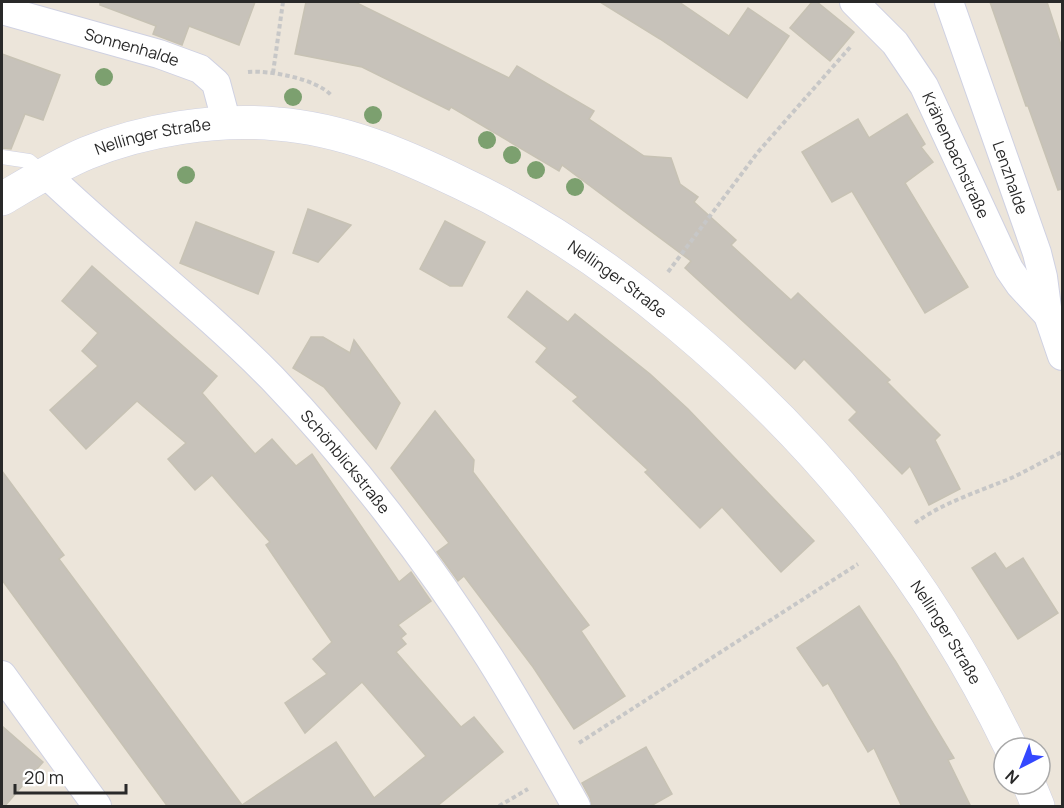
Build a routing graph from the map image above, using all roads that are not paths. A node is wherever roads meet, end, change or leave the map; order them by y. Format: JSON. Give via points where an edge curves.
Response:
{"nodes":[{"id":1,"x":854,"y":2,"type":"edge"},
{"id":2,"x":949,"y":2,"type":"edge"},
{"id":3,"x":2,"y":10,"type":"edge"},
{"id":4,"x":227,"y":124,"type":"junction"},
{"id":5,"x":2,"y":157,"type":"edge"},
{"id":6,"x":46,"y":174,"type":"junction"},
{"id":7,"x":2,"y":199,"type":"edge"},
{"id":8,"x":1048,"y":315,"type":"junction"},
{"id":9,"x":1062,"y":356,"type":"edge"},
{"id":10,"x":2,"y":675,"type":"edge"},
{"id":11,"x":1005,"y":736,"type":"edge"},
{"id":12,"x":97,"y":807,"type":"edge"},
{"id":13,"x":576,"y":807,"type":"edge"}],
"edges":[{"from":1,"to":8,"type":"street","name":"Krähenbachstraße","via":[[895,43],[915,72],[1010,269]]},
{"from":2,"to":8,"type":"street","name":"Lenzhalde","via":[[1037,253]]},
{"from":3,"to":4,"type":"street","name":"Sonnenhalde","via":[[200,69],[218,87]]},
{"from":4,"to":6,"type":"main road","name":"Nellinger Straße","via":[[139,136],[84,154]]},
{"from":4,"to":11,"type":"main road","name":"Nellinger Straße","via":[[278,124],[322,130],[406,157],[508,206],[575,247],[647,299],[732,372],[845,488],[922,590]]},
{"from":5,"to":6,"type":"lane","via":[[29,161]]},
{"from":6,"to":7,"type":"main road","name":"Nellinger Straße"},
{"from":6,"to":13,"type":"street","name":"Schönblickstraße","via":[[239,346],[339,452],[489,657],[546,778]]},
{"from":8,"to":9,"type":"street","name":"Lenzhalde"},
{"from":10,"to":12,"type":"street"}]}
